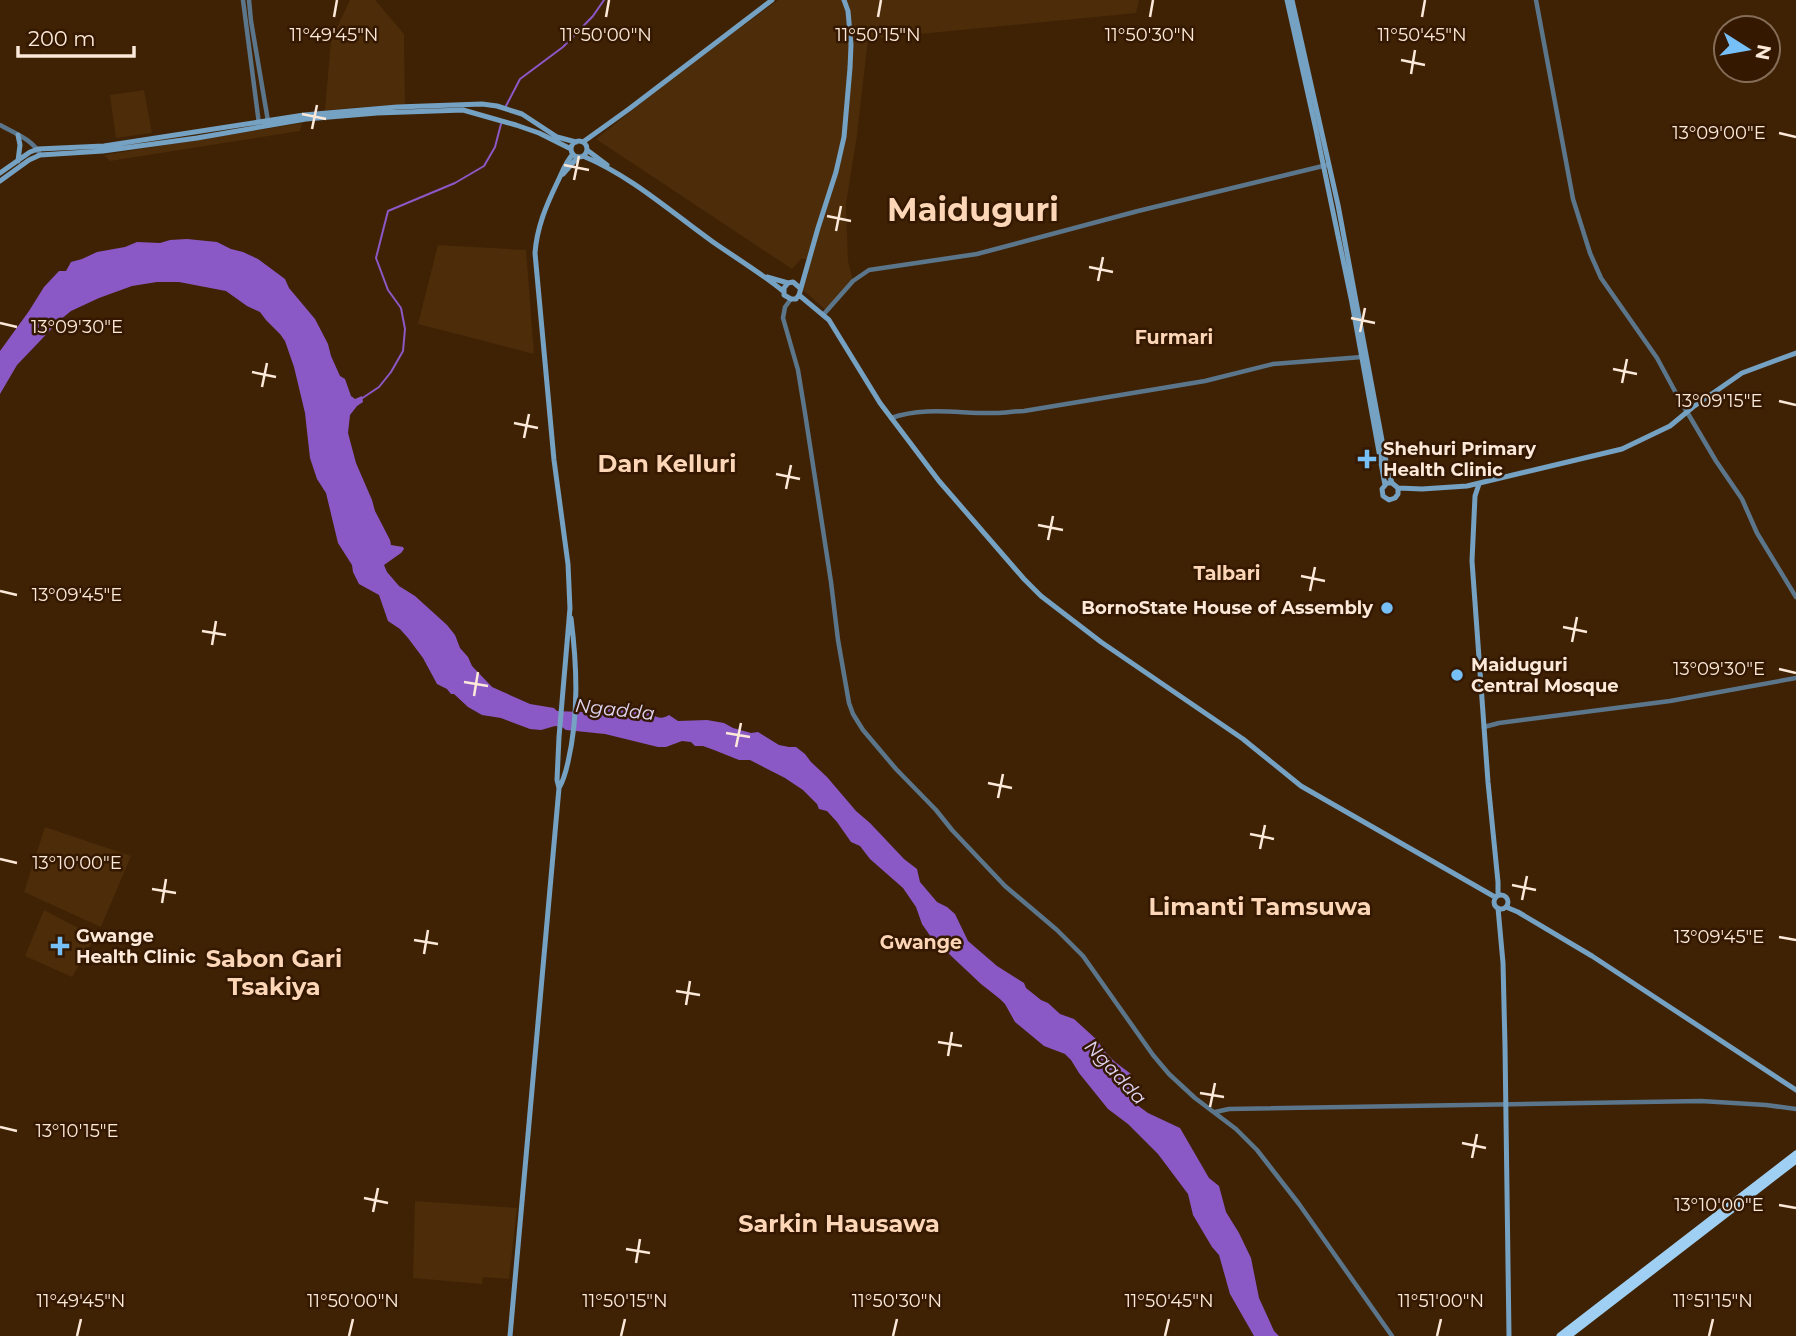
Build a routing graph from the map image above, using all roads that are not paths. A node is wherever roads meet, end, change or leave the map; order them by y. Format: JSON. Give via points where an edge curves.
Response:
{"nodes":[{"id":1,"x":243,"y":0,"type":"edge"},
{"id":2,"x":249,"y":0,"type":"edge"},
{"id":3,"x":772,"y":0,"type":"edge"},
{"id":4,"x":844,"y":0,"type":"edge"},
{"id":5,"x":1290,"y":0,"type":"edge"},
{"id":6,"x":1536,"y":0,"type":"edge"},
{"id":7,"x":269,"y":122,"type":"junction"},
{"id":8,"x":0,"y":125,"type":"edge"},
{"id":9,"x":259,"y":125,"type":"junction"},
{"id":10,"x":18,"y":135,"type":"junction"},
{"id":11,"x":580,"y":149,"type":"junction"},
{"id":12,"x":39,"y":152,"type":"junction"},
{"id":13,"x":18,"y":161,"type":"junction"},
{"id":14,"x":1326,"y":165,"type":"junction"},
{"id":15,"x":0,"y":173,"type":"edge"},
{"id":16,"x":0,"y":181,"type":"edge"},
{"id":17,"x":764,"y":276,"type":"junction"},
{"id":18,"x":788,"y":283,"type":"junction"},
{"id":19,"x":783,"y":292,"type":"junction"},
{"id":20,"x":800,"y":292,"type":"junction"},
{"id":21,"x":791,"y":299,"type":"junction"},
{"id":22,"x":823,"y":315,"type":"junction"},
{"id":23,"x":1796,"y":353,"type":"edge"},
{"id":24,"x":1362,"y":357,"type":"junction"},
{"id":25,"x":1688,"y":413,"type":"junction"},
{"id":26,"x":891,"y":418,"type":"junction"},
{"id":27,"x":1392,"y":483,"type":"junction"},
{"id":28,"x":1479,"y":484,"type":"junction"},
{"id":29,"x":1385,"y":485,"type":"junction"},
{"id":30,"x":1467,"y":486,"type":"junction"},
{"id":31,"x":1398,"y":491,"type":"junction"},
{"id":32,"x":1475,"y":496,"type":"junction"},
{"id":33,"x":1796,"y":597,"type":"edge"},
{"id":34,"x":570,"y":608,"type":"junction"},
{"id":35,"x":1796,"y":678,"type":"edge"},
{"id":36,"x":1484,"y":727,"type":"junction"},
{"id":37,"x":559,"y":788,"type":"junction"},
{"id":38,"x":1501,"y":902,"type":"junction"},
{"id":39,"x":1796,"y":1090,"type":"edge"},
{"id":40,"x":1506,"y":1105,"type":"junction"},
{"id":41,"x":1796,"y":1109,"type":"edge"},
{"id":42,"x":1215,"y":1112,"type":"junction"},
{"id":43,"x":1796,"y":1154,"type":"edge"},
{"id":44,"x":1796,"y":1160,"type":"edge"},
{"id":45,"x":510,"y":1336,"type":"edge"},
{"id":46,"x":1392,"y":1336,"type":"edge"},
{"id":47,"x":1509,"y":1336,"type":"edge"},
{"id":48,"x":1560,"y":1336,"type":"edge"},
{"id":49,"x":1569,"y":1336,"type":"edge"}],
"edges":[{"from":1,"to":9,"type":"street"},
{"from":2,"to":7,"type":"street"},
{"from":3,"to":11,"type":"main road"},
{"from":4,"to":20,"type":"main road","via":[[850,32],[844,137]]},
{"from":5,"to":14,"type":"main road"},
{"from":6,"to":25,"type":"street","via":[[1573,199],[1590,253],[1601,278],[1657,358]]},
{"from":7,"to":9,"type":"main road"},
{"from":7,"to":11,"type":"main road","via":[[463,110]]},
{"from":7,"to":11,"type":"main road","via":[[397,107],[482,104],[522,114]]},
{"from":8,"to":10,"type":"street"},
{"from":9,"to":12,"type":"main road","via":[[103,151]]},
{"from":10,"to":12,"type":"street"},
{"from":10,"to":13,"type":"main road"},
{"from":11,"to":17,"type":"main road"},
{"from":11,"to":34,"type":"main road","via":[[563,168],[546,204],[535,253]]},
{"from":12,"to":13,"type":"main road","via":[[30,152]]},
{"from":12,"to":16,"type":"main road"},
{"from":13,"to":15,"type":"main road"},
{"from":14,"to":22,"type":"street","via":[[977,254],[869,270]]},
{"from":14,"to":24,"type":"main road"},
{"from":14,"to":27,"type":"main road","via":[[1338,205]]},
{"from":17,"to":18,"type":"main road"},
{"from":17,"to":19,"type":"main road"},
{"from":18,"to":19,"type":"main road"},
{"from":18,"to":20,"type":"main road","via":[[796,284]]},
{"from":19,"to":21,"type":"main road"},
{"from":20,"to":21,"type":"main road"},
{"from":20,"to":22,"type":"main road"},
{"from":21,"to":42,"type":"street","via":[[783,318],[802,392],[853,714],[952,830],[1083,956],[1158,1061]]},
{"from":22,"to":26,"type":"main road"},
{"from":23,"to":25,"type":"main road","via":[[1742,373]]},
{"from":24,"to":26,"type":"street","via":[[1273,364],[1205,381],[1024,411],[923,411]]},
{"from":24,"to":29,"type":"main road"},
{"from":25,"to":28,"type":"main road","via":[[1622,449]]},
{"from":25,"to":33,"type":"street"},
{"from":26,"to":38,"type":"main road","via":[[939,481],[1049,603],[1243,739],[1301,786]]},
{"from":27,"to":29,"type":"main road"},
{"from":27,"to":31,"type":"main road"},
{"from":28,"to":30,"type":"main road"},
{"from":28,"to":32,"type":"main road"},
{"from":29,"to":31,"type":"main road","via":[[1384,498],[1393,499]]},
{"from":30,"to":31,"type":"main road"},
{"from":30,"to":32,"type":"main road"},
{"from":32,"to":36,"type":"main road","via":[[1472,561]]},
{"from":34,"to":37,"type":"main road"},
{"from":34,"to":37,"type":"main road","via":[[576,693],[572,737]]},
{"from":35,"to":36,"type":"street"},
{"from":36,"to":38,"type":"main road"},
{"from":37,"to":45,"type":"main road"},
{"from":38,"to":39,"type":"main road"},
{"from":38,"to":40,"type":"main road"},
{"from":40,"to":41,"type":"street","via":[[1701,1101]]},
{"from":40,"to":42,"type":"street"},
{"from":40,"to":47,"type":"main road"},
{"from":42,"to":46,"type":"street","via":[[1269,1163]]},
{"from":43,"to":48,"type":"highway"},
{"from":44,"to":49,"type":"highway"}]}
